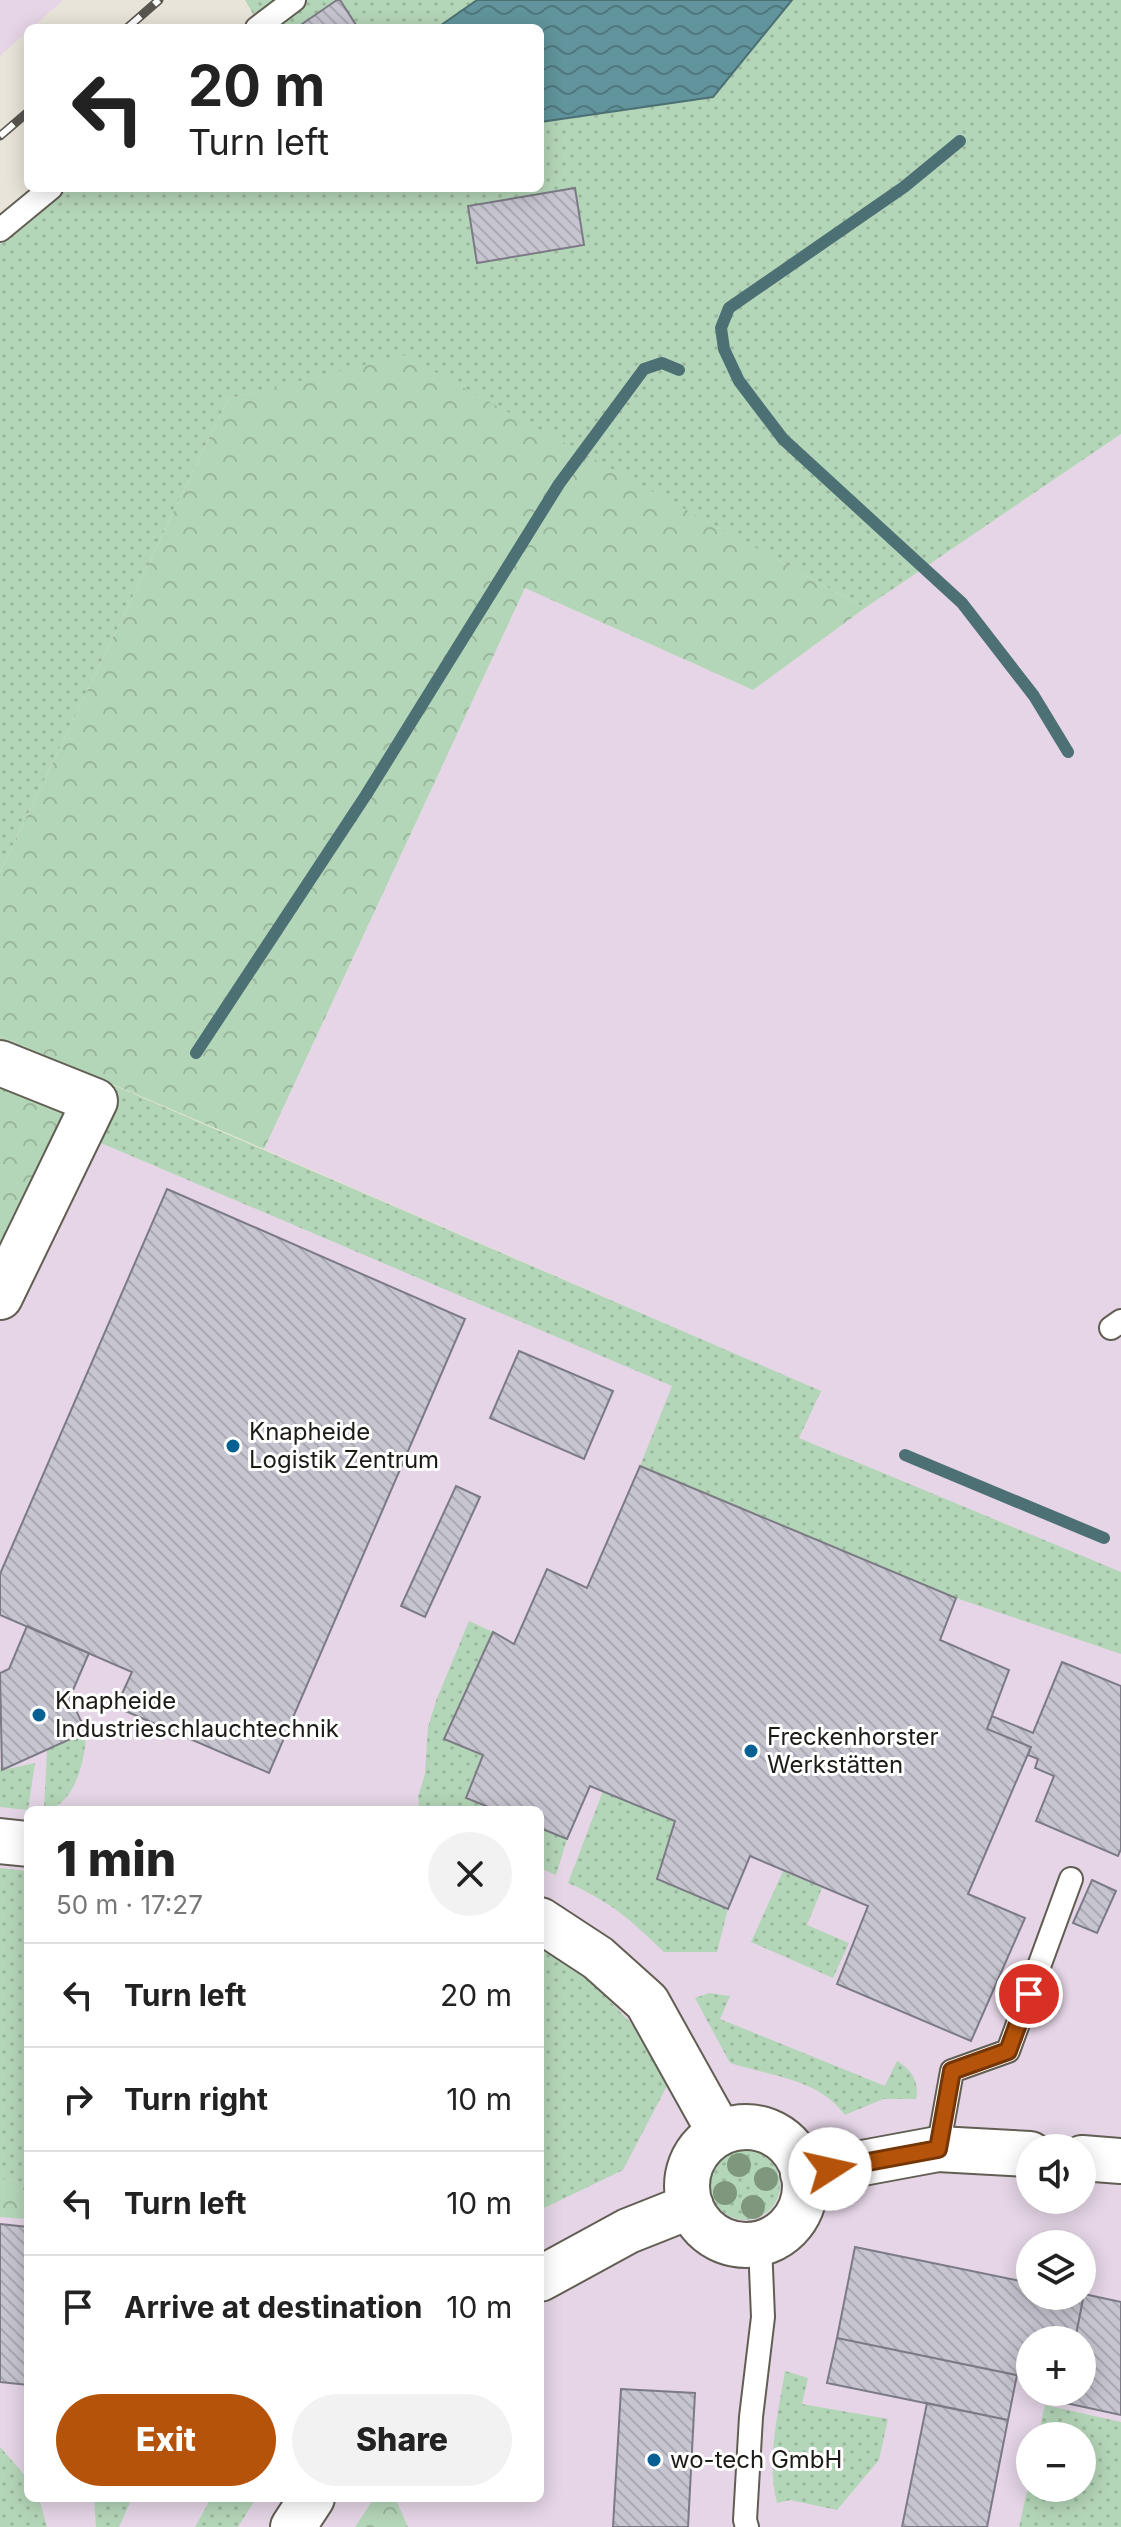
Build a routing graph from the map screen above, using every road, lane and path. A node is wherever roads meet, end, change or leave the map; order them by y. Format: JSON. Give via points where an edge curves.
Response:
{"nodes":[{"id":1,"x":294,"y":0,"type":"edge"},
{"id":2,"x":262,"y":24,"type":"edge"},
{"id":3,"x":46,"y":192,"type":"edge"},
{"id":4,"x":0,"y":230,"type":"edge"},
{"id":5,"x":0,"y":1063,"type":"edge"},
{"id":6,"x":0,"y":1297,"type":"edge"},
{"id":7,"x":0,"y":1841,"type":"edge"},
{"id":8,"x":24,"y":1844,"type":"edge"},
{"id":9,"x":1071,"y":1879,"type":"dead end"},
{"id":10,"x":544,"y":1923,"type":"edge"},
{"id":11,"x":720,"y":2133,"type":"junction"},
{"id":12,"x":938,"y":2149,"type":"junction"},
{"id":13,"x":1016,"y":2153,"type":"edge"},
{"id":14,"x":1096,"y":2159,"type":"edge"},
{"id":15,"x":1121,"y":2161,"type":"edge"},
{"id":16,"x":803,"y":2174,"type":"junction"},
{"id":17,"x":691,"y":2206,"type":"junction"},
{"id":18,"x":760,"y":2244,"type":"junction"},
{"id":19,"x":544,"y":2277,"type":"edge"},
{"id":20,"x":309,"y":2502,"type":"edge"},
{"id":21,"x":293,"y":2527,"type":"edge"},
{"id":22,"x":747,"y":2527,"type":"edge"}],
"edges":[{"from":1,"to":2,"type":"lane"},
{"from":3,"to":4,"type":"lane"},
{"from":5,"to":6,"type":"street","via":[[95,1101]]},
{"from":7,"to":8,"type":"street"},
{"from":9,"to":12,"type":"lane","via":[[1008,2051],[952,2071]]},
{"from":10,"to":11,"type":"street","via":[[598,1958],[647,2002]]},
{"from":11,"to":16,"type":"street","via":[[755,2127],[772,2133],[787,2143]]},
{"from":11,"to":17,"type":"street","via":[[694,2156],[688,2172]]},
{"from":12,"to":13,"type":"street"},
{"from":12,"to":16,"type":"street"},
{"from":14,"to":15,"type":"street"},
{"from":16,"to":18,"type":"street","via":[[799,2212],[787,2228]]},
{"from":17,"to":18,"type":"street","via":[[715,2236]]},
{"from":17,"to":19,"type":"street","via":[[628,2231]]},
{"from":18,"to":22,"type":"lane","via":[[763,2317],[751,2417]]},
{"from":20,"to":21,"type":"street"}]}
